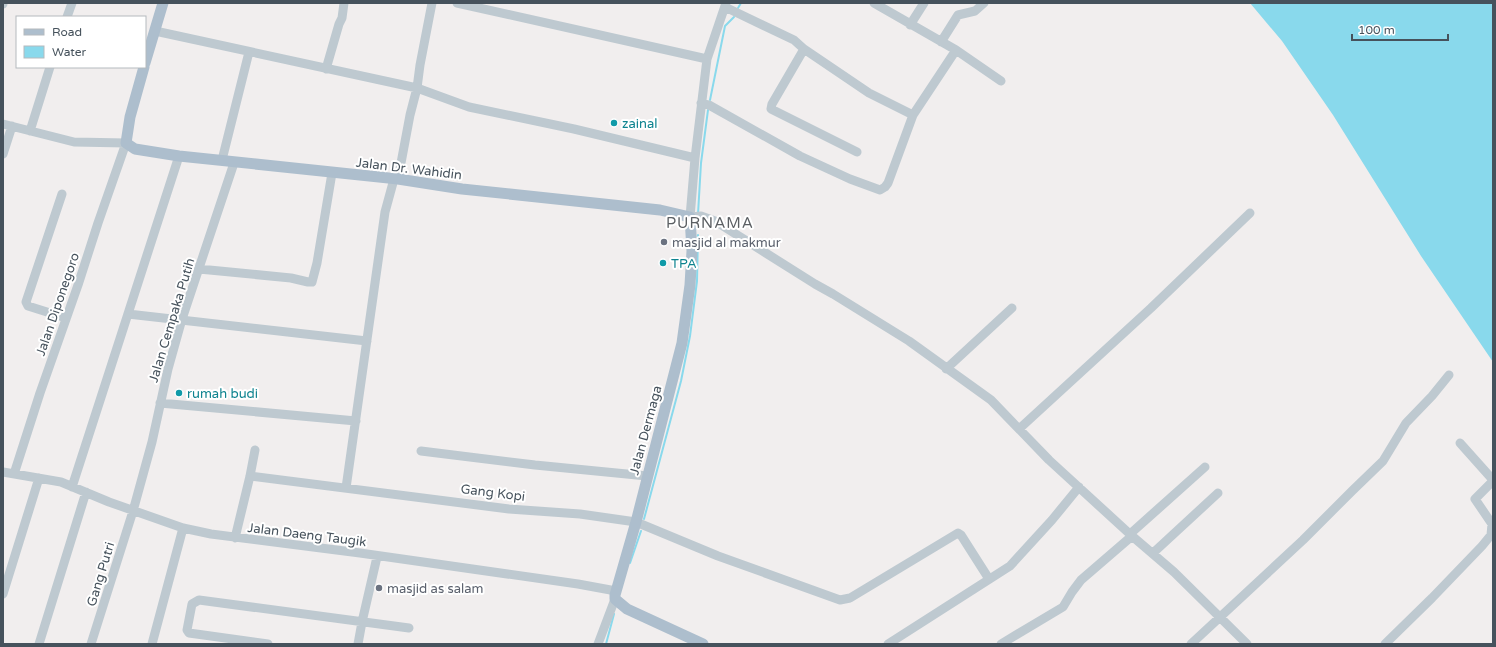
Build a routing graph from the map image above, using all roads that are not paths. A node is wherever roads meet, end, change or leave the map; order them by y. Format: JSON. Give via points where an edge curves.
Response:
{"nodes":[{"id":1,"x":72,"y":3,"type":"edge"},
{"id":2,"x":163,"y":3,"type":"edge"},
{"id":3,"x":344,"y":3,"type":"edge"},
{"id":4,"x":432,"y":3,"type":"edge"},
{"id":5,"x":457,"y":3,"type":"edge"},
{"id":6,"x":874,"y":3,"type":"edge"},
{"id":7,"x":924,"y":3,"type":"edge"},
{"id":8,"x":984,"y":3,"type":"edge"},
{"id":9,"x":726,"y":5,"type":"edge"},
{"id":10,"x":67,"y":16,"type":"edge"},
{"id":11,"x":910,"y":25,"type":"junction"},
{"id":12,"x":155,"y":31,"type":"junction"},
{"id":13,"x":941,"y":42,"type":"junction"},
{"id":14,"x":804,"y":49,"type":"junction"},
{"id":15,"x":956,"y":50,"type":"junction"},
{"id":16,"x":249,"y":52,"type":"junction"},
{"id":17,"x":146,"y":60,"type":"edge"},
{"id":18,"x":707,"y":60,"type":"junction"},
{"id":19,"x":50,"y":68,"type":"edge"},
{"id":20,"x":144,"y":68,"type":"edge"},
{"id":21,"x":326,"y":68,"type":"junction"},
{"id":22,"x":1001,"y":81,"type":"dead end"},
{"id":23,"x":417,"y":88,"type":"junction"},
{"id":24,"x":701,"y":103,"type":"junction"},
{"id":25,"x":914,"y":115,"type":"junction"},
{"id":26,"x":3,"y":124,"type":"edge"},
{"id":27,"x":12,"y":126,"type":"junction"},
{"id":28,"x":30,"y":132,"type":"junction"},
{"id":29,"x":126,"y":143,"type":"junction"},
{"id":30,"x":857,"y":152,"type":"dead end"},
{"id":31,"x":3,"y":154,"type":"edge"},
{"id":32,"x":179,"y":156,"type":"junction"},
{"id":33,"x":695,"y":158,"type":"junction"},
{"id":34,"x":222,"y":160,"type":"junction"},
{"id":35,"x":234,"y":163,"type":"junction"},
{"id":36,"x":332,"y":173,"type":"junction"},
{"id":37,"x":396,"y":179,"type":"junction"},
{"id":38,"x":62,"y":194,"type":"dead end"},
{"id":39,"x":1250,"y":214,"type":"dead end"},
{"id":40,"x":690,"y":217,"type":"junction"},
{"id":41,"x":199,"y":269,"type":"junction"},
{"id":42,"x":1012,"y":308,"type":"dead end"},
{"id":43,"x":128,"y":314,"type":"junction"},
{"id":44,"x":66,"y":318,"type":"junction"},
{"id":45,"x":182,"y":319,"type":"junction"},
{"id":46,"x":367,"y":341,"type":"junction"},
{"id":47,"x":946,"y":369,"type":"junction"},
{"id":48,"x":1449,"y":375,"type":"dead end"},
{"id":49,"x":160,"y":403,"type":"junction"},
{"id":50,"x":356,"y":421,"type":"junction"},
{"id":51,"x":1019,"y":429,"type":"junction"},
{"id":52,"x":1460,"y":443,"type":"dead end"},
{"id":53,"x":256,"y":450,"type":"dead end"},
{"id":54,"x":421,"y":451,"type":"dead end"},
{"id":55,"x":1205,"y":467,"type":"dead end"},
{"id":56,"x":3,"y":472,"type":"edge"},
{"id":57,"x":14,"y":474,"type":"junction"},
{"id":58,"x":250,"y":476,"type":"junction"},
{"id":59,"x":647,"y":476,"type":"junction"},
{"id":60,"x":39,"y":478,"type":"junction"},
{"id":61,"x":1493,"y":480,"type":"edge"},
{"id":62,"x":72,"y":487,"type":"junction"},
{"id":63,"x":1079,"y":487,"type":"junction"},
{"id":64,"x":346,"y":488,"type":"junction"},
{"id":65,"x":86,"y":492,"type":"junction"},
{"id":66,"x":1218,"y":493,"type":"dead end"},
{"id":67,"x":133,"y":511,"type":"junction"},
{"id":68,"x":636,"y":522,"type":"junction"},
{"id":69,"x":183,"y":528,"type":"junction"},
{"id":70,"x":1131,"y":535,"type":"junction"},
{"id":71,"x":235,"y":538,"type":"junction"},
{"id":72,"x":1153,"y":553,"type":"junction"},
{"id":73,"x":377,"y":557,"type":"junction"},
{"id":74,"x":988,"y":580,"type":"junction"},
{"id":75,"x":3,"y":594,"type":"edge"},
{"id":76,"x":615,"y":595,"type":"junction"},
{"id":77,"x":1219,"y":618,"type":"junction"},
{"id":78,"x":362,"y":622,"type":"junction"},
{"id":79,"x":410,"y":628,"type":"dead end"},
{"id":80,"x":39,"y":644,"type":"edge"},
{"id":81,"x":91,"y":644,"type":"edge"},
{"id":82,"x":152,"y":644,"type":"edge"},
{"id":83,"x":268,"y":644,"type":"edge"},
{"id":84,"x":358,"y":644,"type":"edge"},
{"id":85,"x":598,"y":644,"type":"edge"},
{"id":86,"x":703,"y":644,"type":"edge"},
{"id":87,"x":888,"y":644,"type":"edge"},
{"id":88,"x":1001,"y":644,"type":"edge"},
{"id":89,"x":1191,"y":644,"type":"edge"},
{"id":90,"x":1247,"y":644,"type":"edge"},
{"id":91,"x":1384,"y":644,"type":"edge"}],
"edges":[{"from":1,"to":10,"type":"street"},
{"from":2,"to":12,"type":"main road"},
{"from":3,"to":21,"type":"street","via":[[342,18]]},
{"from":4,"to":23,"type":"street"},
{"from":5,"to":18,"type":"street"},
{"from":6,"to":11,"type":"street"},
{"from":7,"to":11,"type":"street"},
{"from":8,"to":13,"type":"street","via":[[976,11],[958,15]]},
{"from":9,"to":14,"type":"street","via":[[794,40]]},
{"from":9,"to":18,"type":"street"},
{"from":11,"to":13,"type":"street"},
{"from":12,"to":16,"type":"street"},
{"from":12,"to":17,"type":"main road"},
{"from":13,"to":15,"type":"street"},
{"from":14,"to":25,"type":"street","via":[[869,93]]},
{"from":14,"to":30,"type":"street","via":[[771,109]]},
{"from":15,"to":22,"type":"street"},
{"from":15,"to":25,"type":"street"},
{"from":16,"to":21,"type":"street"},
{"from":16,"to":34,"type":"street"},
{"from":18,"to":24,"type":"street"},
{"from":19,"to":28,"type":"street"},
{"from":20,"to":29,"type":"main road","via":[[130,117]]},
{"from":21,"to":23,"type":"street"},
{"from":23,"to":33,"type":"street","via":[[468,107]]},
{"from":23,"to":37,"type":"street"},
{"from":24,"to":25,"type":"street","via":[[709,105],[800,156],[880,190],[888,182]]},
{"from":24,"to":33,"type":"street"},
{"from":26,"to":27,"type":"street"},
{"from":27,"to":28,"type":"street"},
{"from":27,"to":31,"type":"street"},
{"from":28,"to":29,"type":"street","via":[[74,142]]},
{"from":29,"to":32,"type":"main road","name":"Jalan Dr. Wahidin","via":[[135,149]]},
{"from":29,"to":44,"type":"street","name":"Jalan Diponegoro"},
{"from":32,"to":34,"type":"main road","name":"Jalan Dr. Wahidin"},
{"from":32,"to":43,"type":"street"},
{"from":33,"to":40,"type":"street"},
{"from":34,"to":35,"type":"main road","name":"Jalan Dr. Wahidin"},
{"from":35,"to":36,"type":"main road","name":"Jalan Dr. Wahidin"},
{"from":35,"to":41,"type":"street","name":"Jalan Cempaka Putih"},
{"from":36,"to":37,"type":"main road","name":"Jalan Dr. Wahidin"},
{"from":36,"to":41,"type":"street","via":[[312,282]]},
{"from":37,"to":40,"type":"main road","name":"Jalan Dr. Wahidin","via":[[462,189],[660,210]]},
{"from":37,"to":46,"type":"street","via":[[385,212]]},
{"from":38,"to":44,"type":"street","via":[[26,302],[28,306]]},
{"from":39,"to":51,"type":"street"},
{"from":40,"to":47,"type":"street","via":[[701,216],[715,221],[909,340]]},
{"from":40,"to":59,"type":"main road","name":"Jalan Dermaga","via":[[692,251],[686,315],[674,376]]},
{"from":41,"to":45,"type":"street","name":"Jalan Cempaka Putih"},
{"from":42,"to":47,"type":"street"},
{"from":43,"to":45,"type":"street"},
{"from":43,"to":62,"type":"street"},
{"from":44,"to":57,"type":"street","name":"Jalan Diponegoro"},
{"from":45,"to":46,"type":"street"},
{"from":45,"to":49,"type":"street","name":"Jalan Cempaka Putih"},
{"from":46,"to":50,"type":"street"},
{"from":47,"to":51,"type":"street","via":[[991,400]]},
{"from":48,"to":77,"type":"street","via":[[1406,423],[1384,461],[1304,540]]},
{"from":49,"to":50,"type":"street"},
{"from":49,"to":67,"type":"street","name":"Jalan Cempaka Putih"},
{"from":50,"to":64,"type":"street"},
{"from":51,"to":63,"type":"street"},
{"from":52,"to":61,"type":"street"},
{"from":53,"to":58,"type":"street"},
{"from":54,"to":59,"type":"street"},
{"from":55,"to":70,"type":"street"},
{"from":56,"to":57,"type":"street","name":"Jalan Daeng Taugik"},
{"from":57,"to":60,"type":"street","name":"Jalan Daeng Taugik"},
{"from":58,"to":64,"type":"street","name":"Gang Kopi"},
{"from":58,"to":71,"type":"street"},
{"from":59,"to":68,"type":"main road","name":"Jalan Dermaga"},
{"from":60,"to":62,"type":"street","name":"Jalan Daeng Taugik"},
{"from":60,"to":75,"type":"street"},
{"from":61,"to":91,"type":"street","via":[[1475,499],[1492,524],[1491,535],[1432,598]]},
{"from":62,"to":65,"type":"street","name":"Jalan Daeng Taugik"},
{"from":63,"to":70,"type":"street"},
{"from":63,"to":74,"type":"street","via":[[1023,554]]},
{"from":64,"to":68,"type":"street","name":"Gang Kopi"},
{"from":65,"to":67,"type":"street","name":"Jalan Daeng Taugik"},
{"from":65,"to":80,"type":"street"},
{"from":66,"to":72,"type":"street"},
{"from":67,"to":69,"type":"street","name":"Jalan Daeng Taugik"},
{"from":67,"to":81,"type":"street","name":"Gang Putri"},
{"from":68,"to":74,"type":"street","name":"Gang Kopi","via":[[718,556],[840,600],[850,598],[958,533]]},
{"from":68,"to":76,"type":"main road","name":"Jalan Dermaga"},
{"from":69,"to":71,"type":"street","name":"Jalan Daeng Taugik"},
{"from":69,"to":82,"type":"street"},
{"from":70,"to":72,"type":"street"},
{"from":70,"to":88,"type":"street","via":[[1081,580],[1063,607]]},
{"from":71,"to":73,"type":"street","name":"Jalan Daeng Taugik"},
{"from":72,"to":77,"type":"street"},
{"from":73,"to":76,"type":"street","name":"Jalan Daeng Taugik","via":[[578,584]]},
{"from":73,"to":78,"type":"street"},
{"from":74,"to":87,"type":"street"},
{"from":76,"to":85,"type":"street","name":"Jalan Dermaga"},
{"from":76,"to":86,"type":"main road","via":[[627,609]]},
{"from":77,"to":89,"type":"street"},
{"from":77,"to":90,"type":"street"},
{"from":78,"to":79,"type":"street"},
{"from":78,"to":83,"type":"street","via":[[199,600],[192,604],[187,630],[189,633]]},
{"from":78,"to":84,"type":"street"}]}
